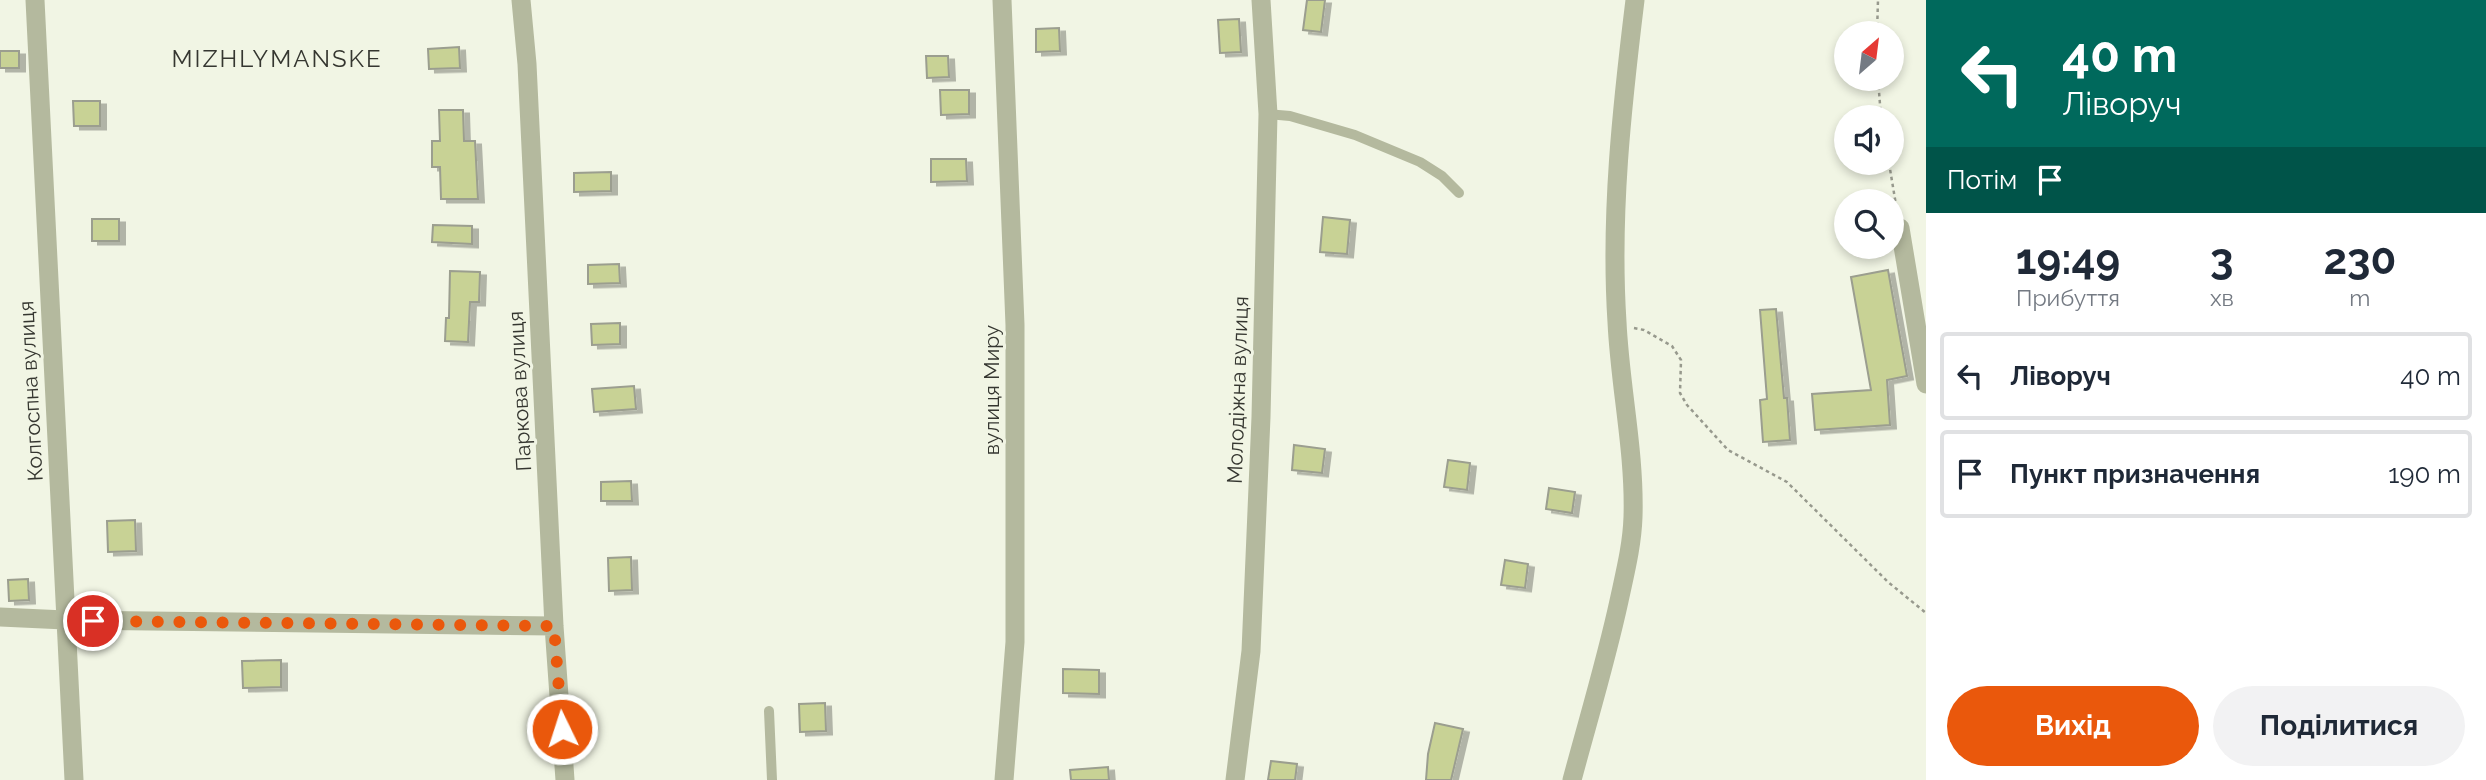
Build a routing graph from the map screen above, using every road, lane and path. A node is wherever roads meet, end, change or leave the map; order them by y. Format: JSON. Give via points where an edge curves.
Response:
{"nodes":[{"id":1,"x":35,"y":0,"type":"edge"},
{"id":2,"x":521,"y":0,"type":"edge"},
{"id":3,"x":1002,"y":0,"type":"edge"},
{"id":4,"x":1261,"y":0,"type":"edge"},
{"id":5,"x":1635,"y":0,"type":"edge"},
{"id":6,"x":1878,"y":0,"type":"edge"},
{"id":7,"x":1877,"y":21,"type":"edge"},
{"id":8,"x":1268,"y":114,"type":"junction"},
{"id":9,"x":1459,"y":193,"type":"dead end"},
{"id":10,"x":1904,"y":252,"type":"edge"},
{"id":11,"x":1617,"y":324,"type":"junction"},
{"id":12,"x":1926,"y":384,"type":"edge"},
{"id":13,"x":1926,"y":613,"type":"edge"},
{"id":14,"x":0,"y":617,"type":"edge"},
{"id":15,"x":65,"y":621,"type":"junction"},
{"id":16,"x":554,"y":626,"type":"junction"},
{"id":17,"x":769,"y":711,"type":"dead end"},
{"id":18,"x":74,"y":780,"type":"edge"},
{"id":19,"x":565,"y":780,"type":"edge"},
{"id":20,"x":772,"y":780,"type":"edge"},
{"id":21,"x":1004,"y":780,"type":"edge"},
{"id":22,"x":1236,"y":780,"type":"edge"},
{"id":23,"x":1572,"y":780,"type":"edge"}],
"edges":[{"from":1,"to":15,"type":"street","name":"Колгоспна вулиця"},
{"from":2,"to":16,"type":"street","name":"Паркова вулиця"},
{"from":3,"to":21,"type":"street","name":"вулиця Миру","via":[[1015,339],[1015,642]]},
{"from":4,"to":8,"type":"street","name":"Молодіжна вулиця"},
{"from":5,"to":11,"type":"street","via":[[1622,107]]},
{"from":6,"to":7,"type":"path"},
{"from":8,"to":9,"type":"lane","via":[[1355,135],[1410,158]]},
{"from":8,"to":22,"type":"street","name":"Молодіжна вулиця","via":[[1252,637]]},
{"from":10,"to":12,"type":"street"},
{"from":11,"to":13,"type":"path","via":[[1644,330],[1672,346],[1681,360],[1680,393],[1728,450],[1787,482],[1888,582]]},
{"from":11,"to":23,"type":"street","via":[[1633,517],[1614,626]]},
{"from":14,"to":15,"type":"street"},
{"from":15,"to":16,"type":"street"},
{"from":15,"to":18,"type":"street","name":"Колгоспна вулиця"},
{"from":16,"to":19,"type":"street","name":"Паркова вулиця"},
{"from":17,"to":20,"type":"lane"}]}
